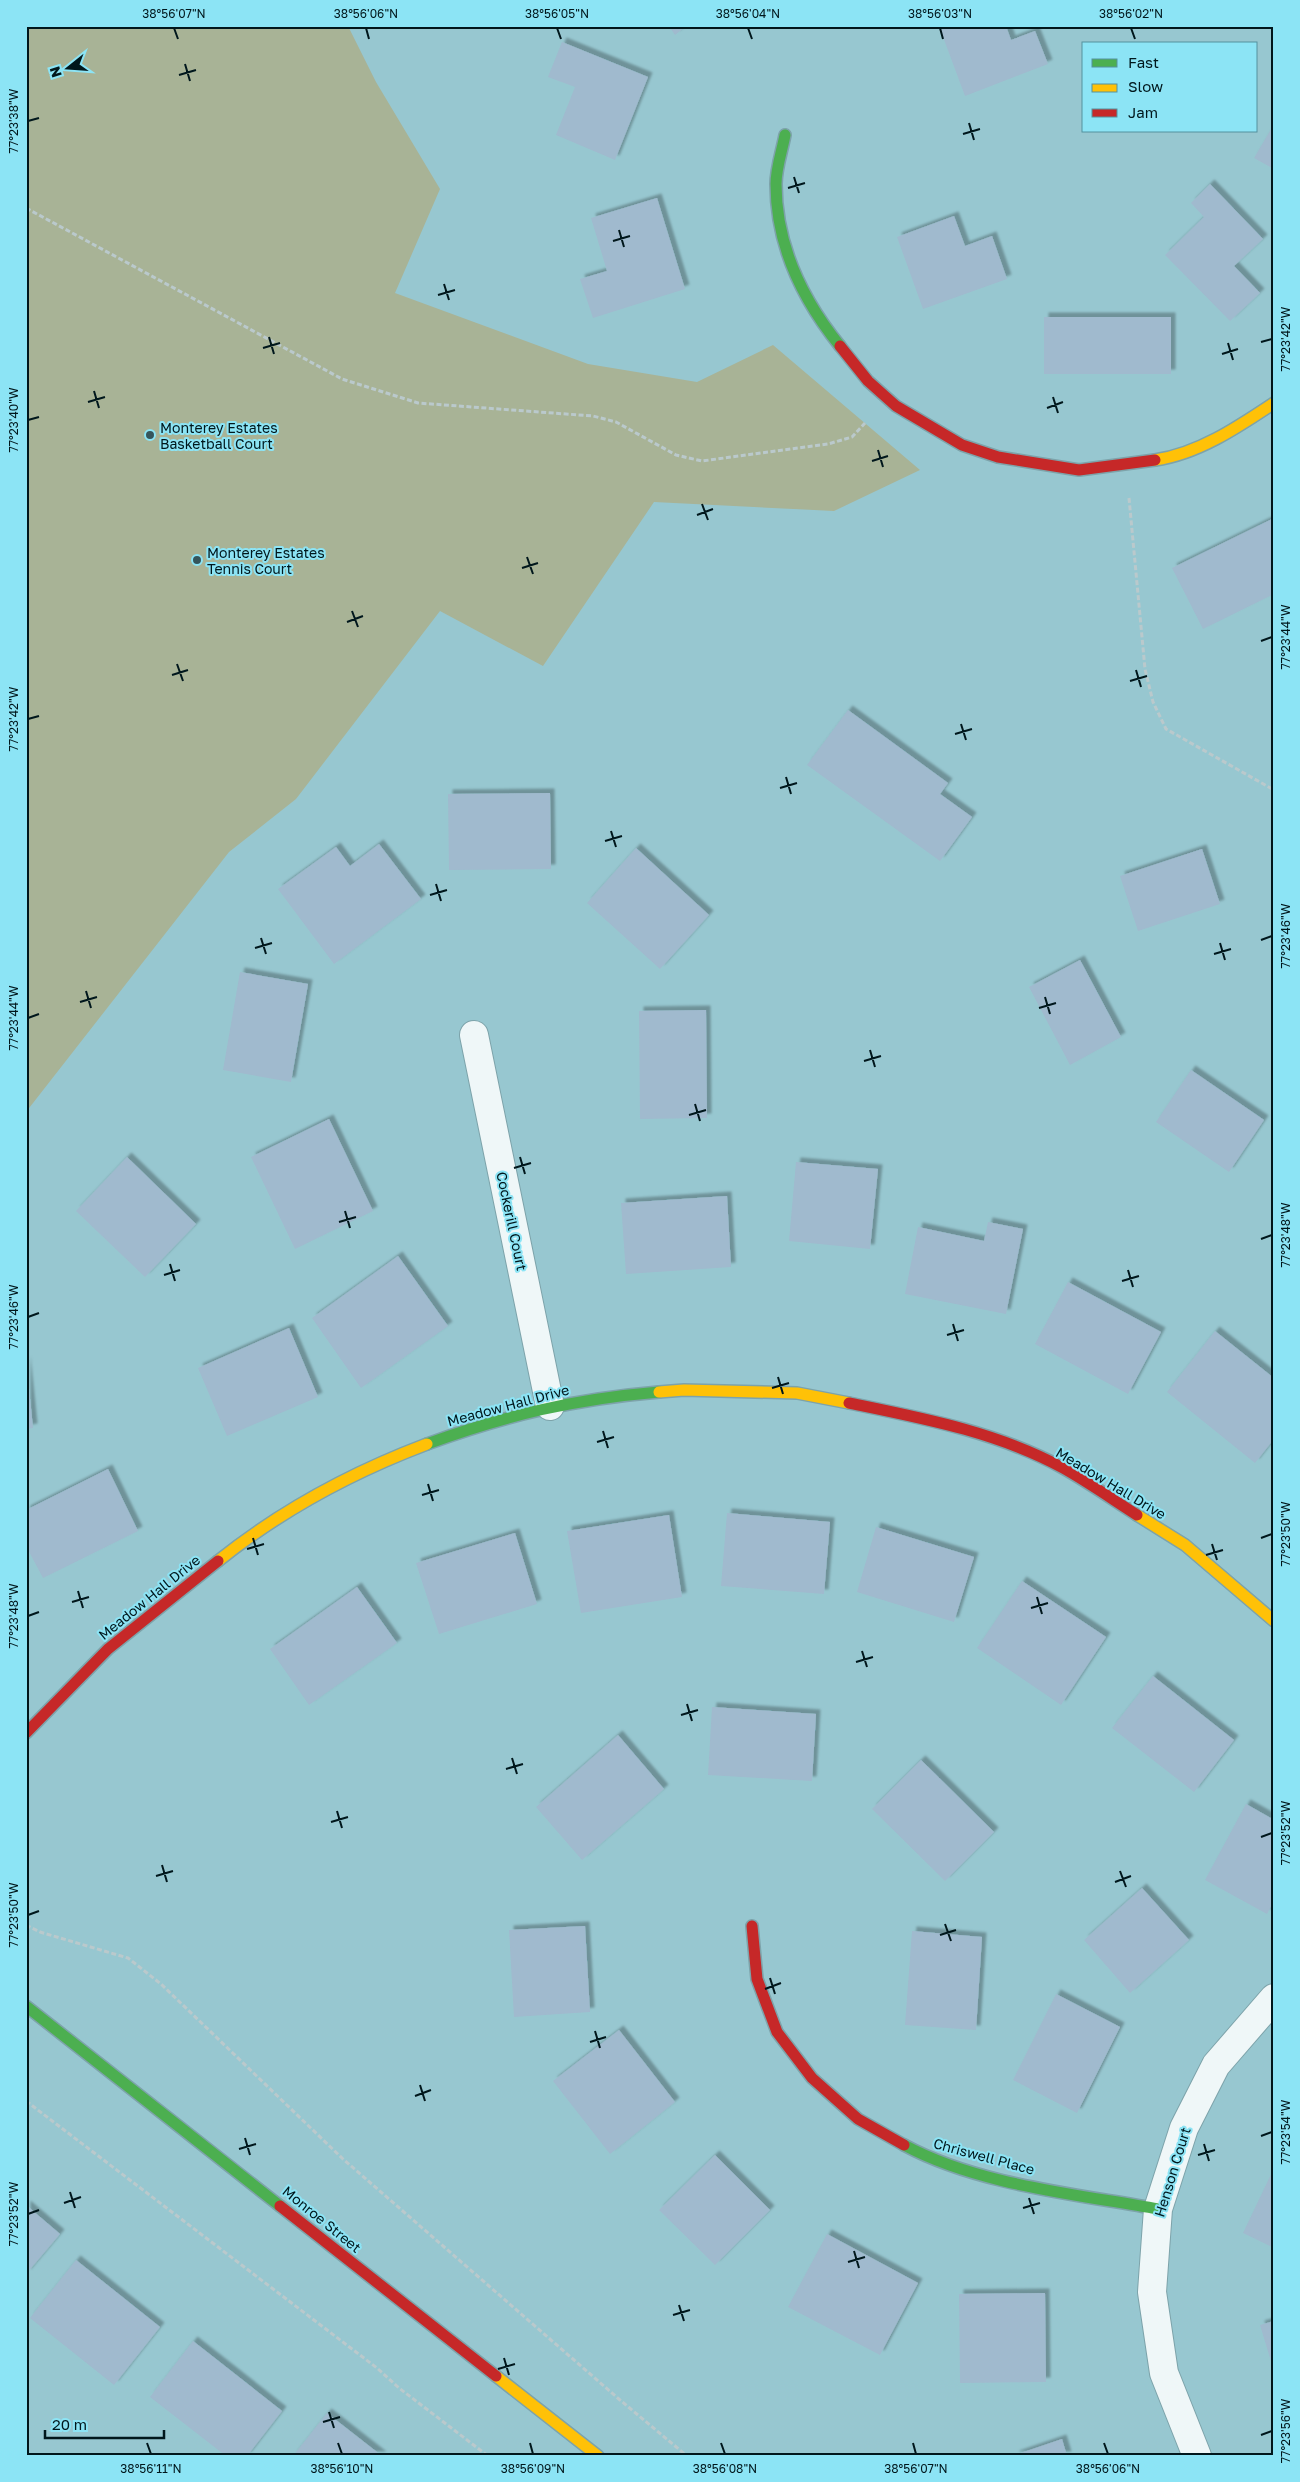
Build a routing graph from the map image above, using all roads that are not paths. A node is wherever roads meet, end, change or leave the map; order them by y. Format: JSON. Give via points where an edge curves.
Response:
{"nodes":[{"id":1,"x":785,"y":135,"type":"dead end"},
{"id":2,"x":1274,"y":403,"type":"edge"},
{"id":3,"x":474,"y":1035,"type":"dead end"},
{"id":4,"x":550,"y":1406,"type":"junction"},
{"id":5,"x":1274,"y":1621,"type":"edge"},
{"id":6,"x":26,"y":1734,"type":"edge"},
{"id":7,"x":752,"y":1926,"type":"dead end"},
{"id":8,"x":1274,"y":1998,"type":"edge"},
{"id":9,"x":26,"y":2006,"type":"edge"},
{"id":10,"x":1158,"y":2209,"type":"junction"},
{"id":11,"x":598,"y":2456,"type":"edge"},
{"id":12,"x":1197,"y":2456,"type":"edge"}],
"edges":[{"from":1,"to":2,"type":"street","via":[[776,183],[780,233],[795,276],[824,326],[868,380],[896,406],[962,445],[998,458],[1079,470],[1126,464],[1162,458],[1203,445],[1242,425]]},
{"from":3,"to":4,"type":"street","name":"Cockerill Court"},
{"from":4,"to":5,"type":"street","name":"Meadow Hall Drive","via":[[684,1390],[797,1393],[938,1421],[1000,1441],[1062,1468],[1185,1545]]},
{"from":4,"to":6,"type":"street","name":"Meadow Hall Drive","via":[[473,1427],[398,1455],[319,1495],[242,1542],[108,1649]]},
{"from":7,"to":10,"type":"street","name":"Chriswell Place","via":[[757,1979],[777,2032],[812,2078],[858,2120],[932,2160],[1012,2182]]},
{"from":8,"to":10,"type":"street","name":"Henson Court","via":[[1216,2065],[1184,2128]]},
{"from":9,"to":11,"type":"street","name":"Monroe Street"},
{"from":10,"to":12,"type":"street","name":"Henson Court","via":[[1152,2292],[1164,2373]]}]}
